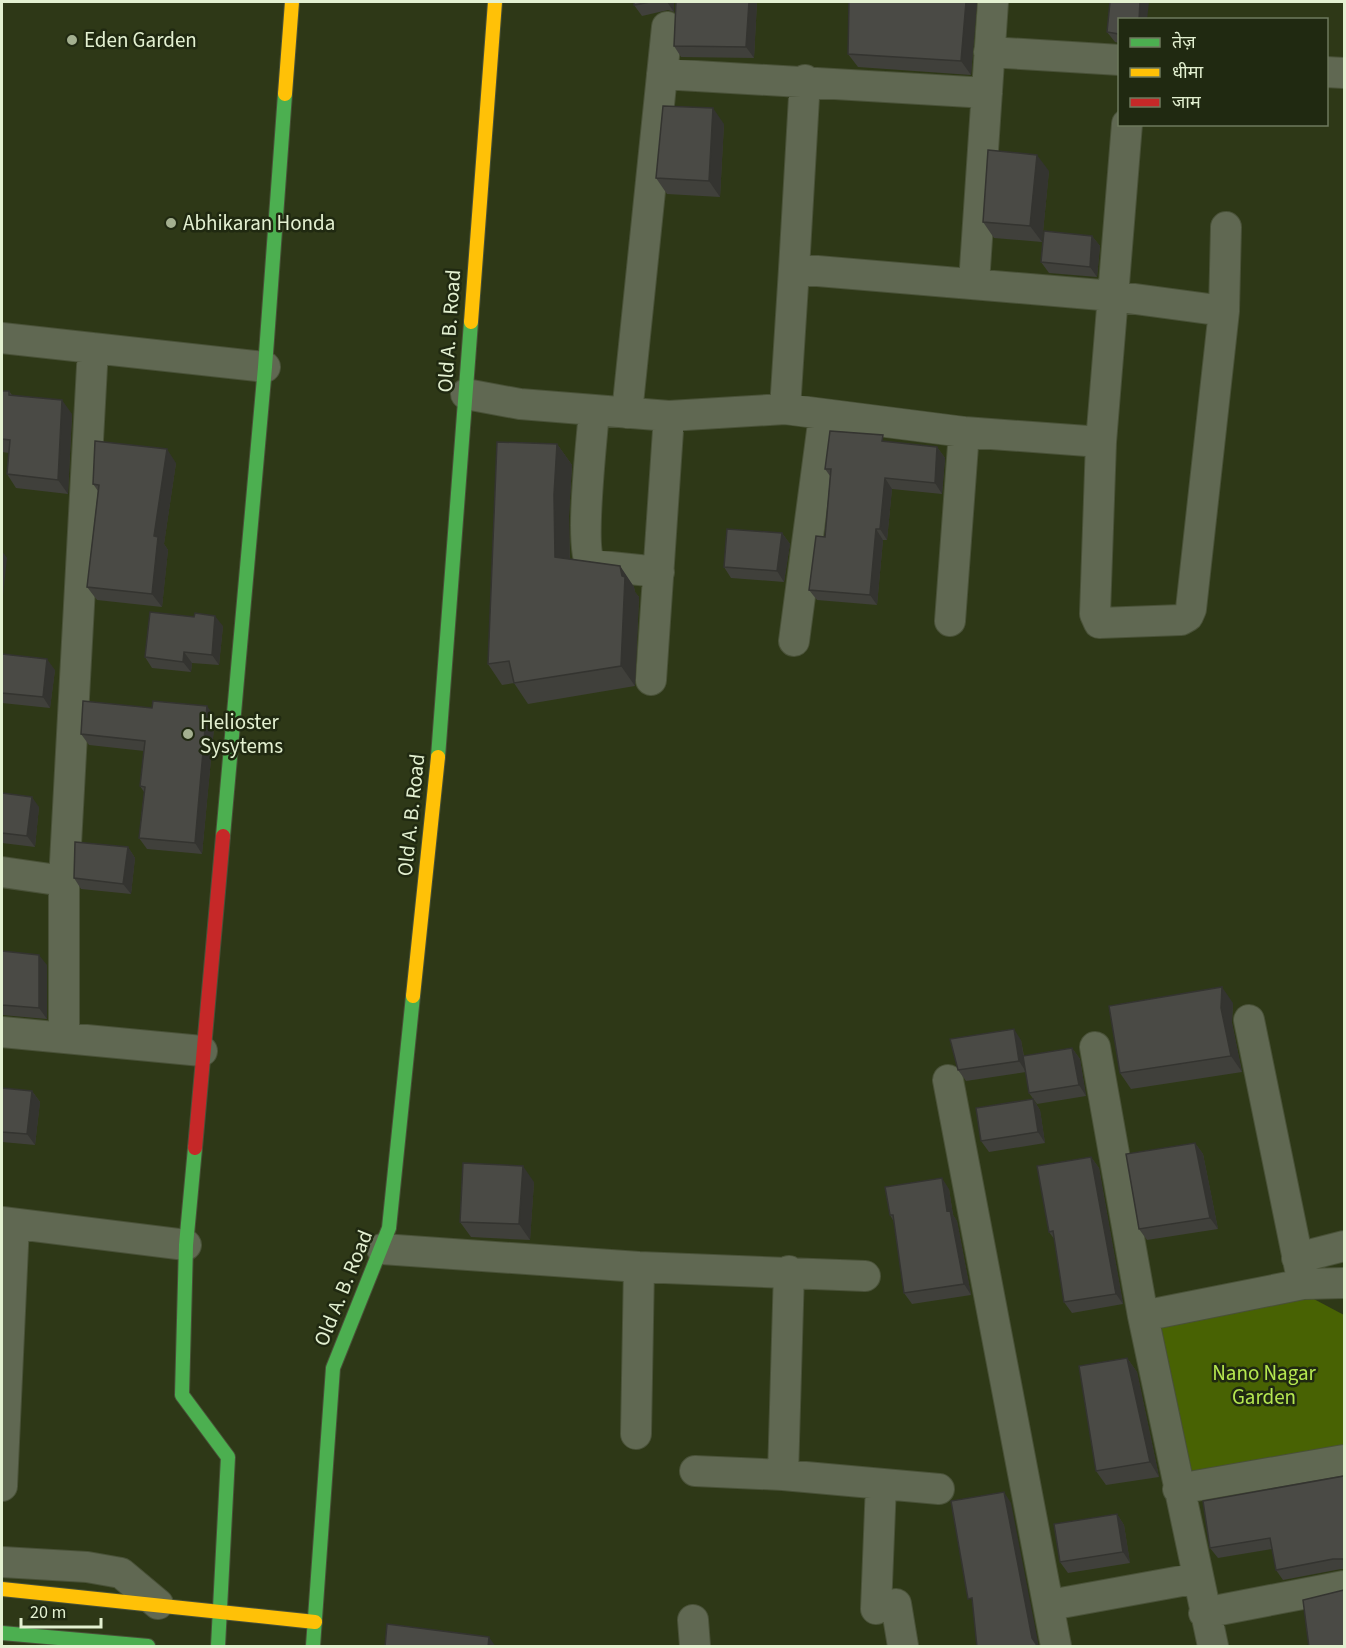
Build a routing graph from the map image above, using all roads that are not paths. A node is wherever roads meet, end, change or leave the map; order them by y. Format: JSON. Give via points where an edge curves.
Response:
{"nodes":[{"id":1,"x":292,"y":2,"type":"edge"},
{"id":2,"x":495,"y":2,"type":"edge"},
{"id":3,"x":993,"y":2,"type":"edge"},
{"id":4,"x":667,"y":27,"type":"dead end"},
{"id":5,"x":989,"y":52,"type":"junction"},
{"id":6,"x":1118,"y":60,"type":"edge"},
{"id":7,"x":1328,"y":72,"type":"edge"},
{"id":8,"x":1344,"y":73,"type":"edge"},
{"id":9,"x":662,"y":74,"type":"junction"},
{"id":10,"x":805,"y":80,"type":"junction"},
{"id":11,"x":987,"y":93,"type":"junction"},
{"id":12,"x":1127,"y":126,"type":"edge"},
{"id":13,"x":1226,"y":227,"type":"dead end"},
{"id":14,"x":794,"y":269,"type":"junction"},
{"id":15,"x":974,"y":283,"type":"junction"},
{"id":16,"x":1113,"y":296,"type":"junction"},
{"id":17,"x":1224,"y":311,"type":"junction"},
{"id":18,"x":2,"y":338,"type":"edge"},
{"id":19,"x":93,"y":348,"type":"junction"},
{"id":20,"x":265,"y":367,"type":"junction"},
{"id":21,"x":466,"y":394,"type":"junction"},
{"id":22,"x":785,"y":409,"type":"junction"},
{"id":23,"x":594,"y":411,"type":"junction"},
{"id":24,"x":627,"y":413,"type":"junction"},
{"id":25,"x":669,"y":416,"type":"junction"},
{"id":26,"x":824,"y":416,"type":"junction"},
{"id":27,"x":964,"y":432,"type":"junction"},
{"id":28,"x":1101,"y":442,"type":"junction"},
{"id":29,"x":659,"y":572,"type":"junction"},
{"id":30,"x":951,"y":621,"type":"dead end"},
{"id":31,"x":794,"y":642,"type":"dead end"},
{"id":32,"x":651,"y":680,"type":"dead end"},
{"id":33,"x":2,"y":872,"type":"edge"},
{"id":34,"x":64,"y":881,"type":"junction"},
{"id":35,"x":1249,"y":1020,"type":"dead end"},
{"id":36,"x":2,"y":1032,"type":"edge"},
{"id":37,"x":64,"y":1038,"type":"junction"},
{"id":38,"x":1095,"y":1047,"type":"dead end"},
{"id":39,"x":202,"y":1051,"type":"junction"},
{"id":40,"x":948,"y":1080,"type":"dead end"},
{"id":41,"x":8,"y":1223,"type":"edge"},
{"id":42,"x":186,"y":1245,"type":"junction"},
{"id":43,"x":1344,"y":1246,"type":"edge"},
{"id":44,"x":382,"y":1249,"type":"junction"},
{"id":45,"x":639,"y":1267,"type":"junction"},
{"id":46,"x":1300,"y":1271,"type":"junction"},
{"id":47,"x":789,"y":1272,"type":"junction"},
{"id":48,"x":865,"y":1276,"type":"dead end"},
{"id":49,"x":1344,"y":1283,"type":"edge"},
{"id":50,"x":1143,"y":1316,"type":"junction"},
{"id":51,"x":636,"y":1434,"type":"dead end"},
{"id":52,"x":1344,"y":1460,"type":"edge"},
{"id":53,"x":694,"y":1471,"type":"dead end"},
{"id":54,"x":783,"y":1475,"type":"junction"},
{"id":55,"x":881,"y":1484,"type":"junction"},
{"id":56,"x":2,"y":1486,"type":"edge"},
{"id":57,"x":939,"y":1489,"type":"dead end"},
{"id":58,"x":1178,"y":1489,"type":"junction"},
{"id":59,"x":2,"y":1562,"type":"edge"},
{"id":60,"x":1198,"y":1578,"type":"junction"},
{"id":61,"x":1344,"y":1586,"type":"edge"},
{"id":62,"x":2,"y":1589,"type":"edge"},
{"id":63,"x":158,"y":1604,"type":"junction"},
{"id":64,"x":1050,"y":1605,"type":"junction"},
{"id":65,"x":220,"y":1611,"type":"junction"},
{"id":66,"x":1204,"y":1613,"type":"junction"},
{"id":67,"x":315,"y":1622,"type":"junction"},
{"id":68,"x":2,"y":1633,"type":"edge"},
{"id":69,"x":148,"y":1647,"type":"edge"},
{"id":70,"x":218,"y":1647,"type":"edge"},
{"id":71,"x":313,"y":1647,"type":"edge"},
{"id":72,"x":903,"y":1647,"type":"edge"},
{"id":73,"x":1056,"y":1647,"type":"edge"},
{"id":74,"x":1213,"y":1647,"type":"edge"}],
"edges":[{"from":1,"to":20,"type":"main road"},
{"from":2,"to":21,"type":"main road","name":"Old A. B. Road"},
{"from":3,"to":5,"type":"street"},
{"from":4,"to":9,"type":"street"},
{"from":5,"to":6,"type":"street"},
{"from":5,"to":11,"type":"street"},
{"from":7,"to":8,"type":"street"},
{"from":9,"to":10,"type":"street"},
{"from":9,"to":24,"type":"street"},
{"from":10,"to":11,"type":"street"},
{"from":10,"to":14,"type":"street"},
{"from":11,"to":15,"type":"street"},
{"from":12,"to":16,"type":"street"},
{"from":13,"to":17,"type":"street"},
{"from":14,"to":15,"type":"street"},
{"from":14,"to":22,"type":"street"},
{"from":15,"to":16,"type":"street"},
{"from":16,"to":17,"type":"street"},
{"from":16,"to":28,"type":"street"},
{"from":17,"to":28,"type":"street","via":[[1191,609],[1181,620],[1099,623],[1095,614]]},
{"from":18,"to":19,"type":"street"},
{"from":19,"to":20,"type":"street"},
{"from":19,"to":34,"type":"street"},
{"from":20,"to":39,"type":"main road"},
{"from":21,"to":23,"type":"street"},
{"from":21,"to":44,"type":"main road","name":"Old A. B. Road","via":[[437,767],[389,1228]]},
{"from":22,"to":25,"type":"street"},
{"from":22,"to":26,"type":"street"},
{"from":23,"to":24,"type":"street"},
{"from":23,"to":29,"type":"street","via":[[587,559],[591,565]]},
{"from":24,"to":25,"type":"street"},
{"from":25,"to":29,"type":"street"},
{"from":26,"to":27,"type":"street"},
{"from":26,"to":31,"type":"street"},
{"from":27,"to":28,"type":"street"},
{"from":27,"to":30,"type":"street"},
{"from":29,"to":32,"type":"street"},
{"from":33,"to":34,"type":"street"},
{"from":34,"to":37,"type":"street"},
{"from":35,"to":46,"type":"street"},
{"from":36,"to":37,"type":"street"},
{"from":37,"to":39,"type":"street"},
{"from":38,"to":50,"type":"street"},
{"from":39,"to":42,"type":"main road"},
{"from":40,"to":64,"type":"street"},
{"from":41,"to":42,"type":"street"},
{"from":41,"to":56,"type":"street"},
{"from":42,"to":65,"type":"main road","via":[[182,1395],[228,1457]]},
{"from":43,"to":46,"type":"street"},
{"from":44,"to":45,"type":"street"},
{"from":44,"to":67,"type":"main road","name":"Old A. B. Road","via":[[333,1368]]},
{"from":45,"to":47,"type":"street"},
{"from":45,"to":51,"type":"street"},
{"from":46,"to":49,"type":"street"},
{"from":46,"to":50,"type":"street"},
{"from":47,"to":48,"type":"street"},
{"from":47,"to":54,"type":"street"},
{"from":50,"to":58,"type":"street"},
{"from":52,"to":58,"type":"street"},
{"from":53,"to":54,"type":"street"},
{"from":54,"to":55,"type":"street"},
{"from":55,"to":57,"type":"street"},
{"from":55,"to":72,"type":"street","via":[[886,1606]]},
{"from":58,"to":60,"type":"street"},
{"from":59,"to":63,"type":"street","via":[[121,1573]]},
{"from":60,"to":64,"type":"street"},
{"from":60,"to":66,"type":"street"},
{"from":61,"to":66,"type":"street"},
{"from":62,"to":63,"type":"main road"},
{"from":63,"to":65,"type":"main road"},
{"from":64,"to":73,"type":"street"},
{"from":65,"to":67,"type":"main road"},
{"from":65,"to":70,"type":"main road"},
{"from":66,"to":74,"type":"street"},
{"from":67,"to":71,"type":"main road","name":"Old A. B. Road"},
{"from":68,"to":69,"type":"main road"}]}
